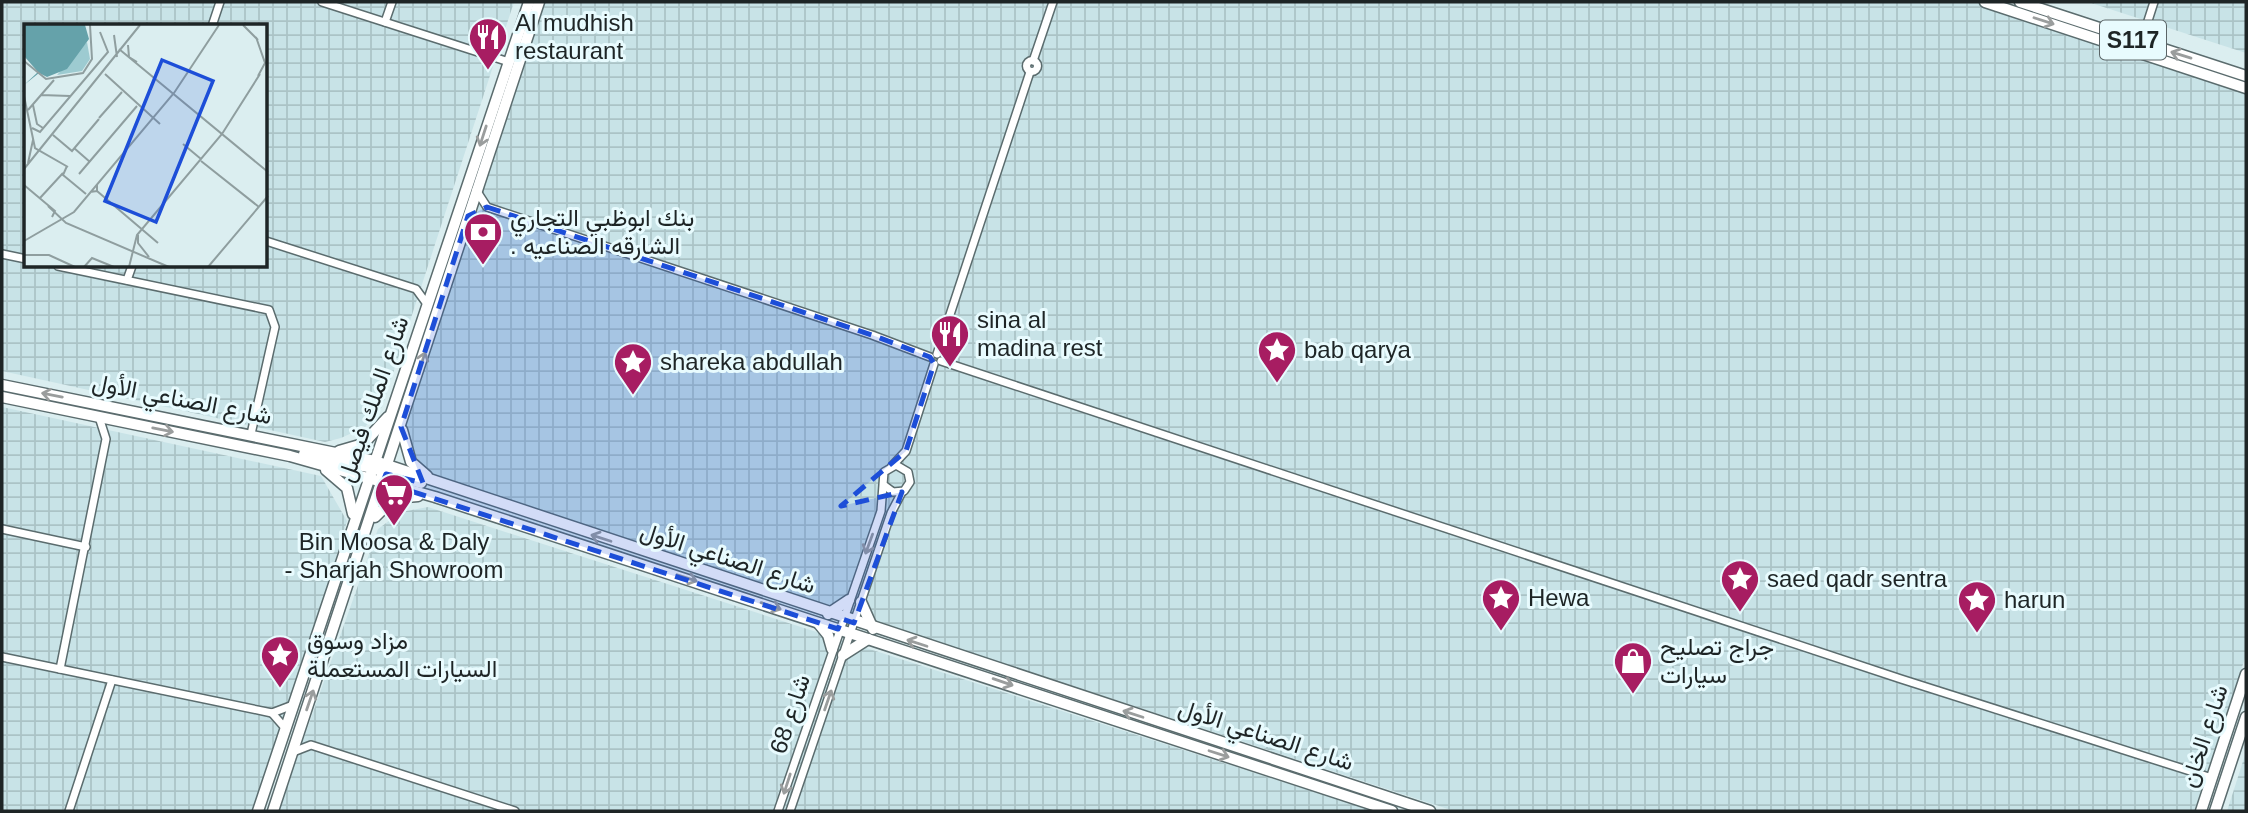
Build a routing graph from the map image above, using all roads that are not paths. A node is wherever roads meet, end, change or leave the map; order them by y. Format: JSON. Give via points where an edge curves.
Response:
{"nodes":[{"id":1,"x":220,"y":2,"type":"edge"},
{"id":2,"x":322,"y":2,"type":"edge"},
{"id":3,"x":392,"y":2,"type":"edge"},
{"id":4,"x":529,"y":2,"type":"edge"},
{"id":5,"x":538,"y":2,"type":"edge"},
{"id":6,"x":1053,"y":2,"type":"edge"},
{"id":7,"x":1985,"y":2,"type":"edge"},
{"id":8,"x":2020,"y":2,"type":"edge"},
{"id":9,"x":2154,"y":2,"type":"edge"},
{"id":10,"x":385,"y":22,"type":"junction"},
{"id":11,"x":213,"y":24,"type":"edge"},
{"id":12,"x":2146,"y":27,"type":"junction"},
{"id":13,"x":2130,"y":39,"type":"junction"},
{"id":14,"x":2150,"y":46,"type":"junction"},
{"id":15,"x":509,"y":62,"type":"junction"},
{"id":16,"x":2246,"y":76,"type":"edge"},
{"id":17,"x":2246,"y":88,"type":"edge"},
{"id":18,"x":476,"y":189,"type":"junction"},
{"id":19,"x":487,"y":207,"type":"junction"},
{"id":20,"x":468,"y":216,"type":"junction"},
{"id":21,"x":268,"y":242,"type":"edge"},
{"id":22,"x":2,"y":254,"type":"edge"},
{"id":23,"x":24,"y":259,"type":"edge"},
{"id":24,"x":68,"y":268,"type":"edge"},
{"id":25,"x":131,"y":268,"type":"edge"},
{"id":26,"x":127,"y":280,"type":"junction"},
{"id":27,"x":435,"y":282,"type":"junction"},
{"id":28,"x":416,"y":289,"type":"junction"},
{"id":29,"x":427,"y":304,"type":"junction"},
{"id":30,"x":935,"y":359,"type":"junction"},
{"id":31,"x":2,"y":385,"type":"edge"},
{"id":32,"x":2,"y":397,"type":"edge"},
{"id":33,"x":391,"y":414,"type":"junction"},
{"id":34,"x":99,"y":417,"type":"junction"},
{"id":35,"x":121,"y":422,"type":"junction"},
{"id":36,"x":401,"y":427,"type":"junction"},
{"id":37,"x":251,"y":434,"type":"junction"},
{"id":38,"x":106,"y":439,"type":"junction"},
{"id":39,"x":335,"y":451,"type":"junction"},
{"id":40,"x":906,"y":451,"type":"junction"},
{"id":41,"x":290,"y":456,"type":"junction"},
{"id":42,"x":316,"y":464,"type":"junction"},
{"id":43,"x":892,"y":466,"type":"junction"},
{"id":44,"x":372,"y":470,"type":"junction"},
{"id":45,"x":908,"y":472,"type":"junction"},
{"id":46,"x":386,"y":474,"type":"junction"},
{"id":47,"x":442,"y":485,"type":"junction"},
{"id":48,"x":885,"y":486,"type":"junction"},
{"id":49,"x":902,"y":492,"type":"junction"},
{"id":50,"x":435,"y":497,"type":"junction"},
{"id":51,"x":354,"y":519,"type":"junction"},
{"id":52,"x":2,"y":529,"type":"edge"},
{"id":53,"x":366,"y":532,"type":"junction"},
{"id":54,"x":86,"y":547,"type":"junction"},
{"id":55,"x":849,"y":600,"type":"junction"},
{"id":56,"x":861,"y":602,"type":"junction"},
{"id":57,"x":828,"y":614,"type":"junction"},
{"id":58,"x":842,"y":619,"type":"junction"},
{"id":59,"x":816,"y":622,"type":"junction"},
{"id":60,"x":854,"y":622,"type":"junction"},
{"id":61,"x":838,"y":629,"type":"junction"},
{"id":62,"x":873,"y":629,"type":"junction"},
{"id":63,"x":850,"y":633,"type":"junction"},
{"id":64,"x":868,"y":639,"type":"junction"},
{"id":65,"x":832,"y":649,"type":"junction"},
{"id":66,"x":843,"y":655,"type":"junction"},
{"id":67,"x":2,"y":657,"type":"edge"},
{"id":68,"x":60,"y":669,"type":"junction"},
{"id":69,"x":2246,"y":674,"type":"edge"},
{"id":70,"x":112,"y":680,"type":"junction"},
{"id":71,"x":293,"y":705,"type":"junction"},
{"id":72,"x":272,"y":713,"type":"junction"},
{"id":73,"x":2246,"y":717,"type":"edge"},
{"id":74,"x":302,"y":724,"type":"junction"},
{"id":75,"x":286,"y":729,"type":"junction"},
{"id":76,"x":311,"y":745,"type":"junction"},
{"id":77,"x":292,"y":752,"type":"junction"},
{"id":78,"x":274,"y":764,"type":"junction"},
{"id":79,"x":2212,"y":778,"type":"junction"},
{"id":80,"x":279,"y":794,"type":"junction"},
{"id":81,"x":69,"y":811,"type":"edge"},
{"id":82,"x":258,"y":811,"type":"edge"},
{"id":83,"x":273,"y":811,"type":"edge"},
{"id":84,"x":514,"y":811,"type":"edge"},
{"id":85,"x":778,"y":811,"type":"edge"},
{"id":86,"x":790,"y":811,"type":"edge"},
{"id":87,"x":1392,"y":811,"type":"edge"},
{"id":88,"x":1430,"y":811,"type":"edge"},
{"id":89,"x":2201,"y":811,"type":"edge"},
{"id":90,"x":2215,"y":811,"type":"edge"}],
"edges":[{"from":1,"to":11,"type":"street"},
{"from":2,"to":10,"type":"street"},
{"from":3,"to":10,"type":"street"},
{"from":4,"to":15,"type":"main road","name":"شارع الملك فيصل"},
{"from":5,"to":18,"type":"main road","name":"شارع الملك فيصل"},
{"from":6,"to":30,"type":"street","via":[[1033,61],[1026,64],[1030,72]]},
{"from":7,"to":17,"type":"main road","number":"S117","one_way":true},
{"from":8,"to":13,"type":"main road","number":"S117"},
{"from":9,"to":12,"type":"street"},
{"from":10,"to":15,"type":"street"},
{"from":12,"to":13,"type":"street"},
{"from":12,"to":14,"type":"street"},
{"from":13,"to":14,"type":"main road","number":"S117"},
{"from":16,"to":14,"type":"main road","number":"S117","one_way":true},
{"from":15,"to":27,"type":"main road","name":"شارع الملك فيصل","one_way":true},
{"from":18,"to":19,"type":"street"},
{"from":18,"to":20,"type":"main road","name":"شارع الملك فيصل"},
{"from":19,"to":20,"type":"street"},
{"from":19,"to":30,"type":"street"},
{"from":36,"to":20,"type":"main road","name":"شارع الملك فيصل","one_way":true},
{"from":21,"to":28,"type":"street"},
{"from":22,"to":23,"type":"street"},
{"from":24,"to":26,"type":"street"},
{"from":25,"to":26,"type":"street"},
{"from":26,"to":37,"type":"street","via":[[263,308],[273,315],[275,327]]},
{"from":27,"to":28,"type":"street"},
{"from":27,"to":29,"type":"main road","name":"شارع الملك فيصل"},
{"from":28,"to":29,"type":"street"},
{"from":29,"to":33,"type":"main road","name":"شارع الملك فيصل"},
{"from":30,"to":40,"type":"street"},
{"from":30,"to":79,"type":"street"},
{"from":37,"to":31,"type":"main road","name":"شارع الصناعي الأول","one_way":true},
{"from":32,"to":34,"type":"main road","name":"شارع الصناعي الأول"},
{"from":33,"to":39,"type":"main road","via":[[363,444]]},
{"from":33,"to":44,"type":"main road","name":"شارع الملك فيصل"},
{"from":34,"to":35,"type":"main road","name":"شارع الصناعي الأول"},
{"from":34,"to":38,"type":"street"},
{"from":35,"to":38,"type":"street"},
{"from":35,"to":41,"type":"main road","name":"شارع الصناعي الأول","one_way":true},
{"from":36,"to":46,"type":"main road","name":"شارع الملك فيصل"},
{"from":36,"to":47,"type":"main road","via":[[411,462]]},
{"from":37,"to":39,"type":"main road","name":"شارع الصناعي الأول"},
{"from":38,"to":54,"type":"street"},
{"from":39,"to":44,"type":"main road","name":"شارع الصناعي الأول"},
{"from":40,"to":43,"type":"street"},
{"from":40,"to":45,"type":"street"},
{"from":41,"to":42,"type":"main road","name":"شارع الصناعي الأول"},
{"from":41,"to":44,"type":"main road","via":[[303,453]]},
{"from":42,"to":44,"type":"main road","name":"شارع الصناعي الأول"},
{"from":42,"to":51,"type":"main road","via":[[347,488]]},
{"from":43,"to":45,"type":"street"},
{"from":43,"to":48,"type":"street","via":[[883,477]]},
{"from":44,"to":46,"type":"main road"},
{"from":44,"to":46,"type":"main road","name":"شارع الصناعي الأول"},
{"from":44,"to":51,"type":"main road","name":"شارع الملك فيصل"},
{"from":45,"to":49,"type":"street","via":[[910,482]]},
{"from":46,"to":47,"type":"main road"},
{"from":46,"to":50,"type":"main road","name":"شارع الصناعي الأول"},
{"from":46,"to":53,"type":"main road","name":"شارع الملك فيصل"},
{"from":57,"to":47,"type":"main road","name":"شارع الصناعي الأول","one_way":true},
{"from":48,"to":49,"type":"street"},
{"from":48,"to":55,"type":"street","name":"شارع 68","one_way":true,"via":[[881,511]]},
{"from":49,"to":56,"type":"street","name":"شارع 68"},
{"from":50,"to":53,"type":"main road","via":[[394,498],[379,510]]},
{"from":50,"to":59,"type":"main road","name":"شارع الصناعي الأول","one_way":true},
{"from":51,"to":71,"type":"main road","name":"شارع الملك فيصل"},
{"from":52,"to":54,"type":"street"},
{"from":74,"to":53,"type":"main road","name":"شارع الملك فيصل","one_way":true},
{"from":54,"to":68,"type":"street"},
{"from":55,"to":57,"type":"main road"},
{"from":55,"to":58,"type":"street","name":"شارع 68"},
{"from":56,"to":60,"type":"street","name":"شارع 68"},
{"from":56,"to":62,"type":"main road"},
{"from":57,"to":58,"type":"main road","name":"شارع الصناعي الأول"},
{"from":58,"to":60,"type":"main road","name":"شارع الصناعي الأول"},
{"from":58,"to":61,"type":"street","name":"شارع 68"},
{"from":59,"to":61,"type":"main road","name":"شارع الصناعي الأول"},
{"from":59,"to":65,"type":"main road","via":[[828,635]]},
{"from":60,"to":62,"type":"main road","name":"شارع الصناعي الأول"},
{"from":60,"to":63,"type":"street","name":"شارع 68"},
{"from":61,"to":63,"type":"main road","name":"شارع الصناعي الأول"},
{"from":61,"to":65,"type":"street","name":"شارع 68"},
{"from":88,"to":62,"type":"main road","name":"شارع الصناعي الأول","one_way":true},
{"from":63,"to":64,"type":"main road","name":"شارع الصناعي الأول"},
{"from":63,"to":66,"type":"street","name":"شارع 68"},
{"from":64,"to":66,"type":"main road"},
{"from":64,"to":87,"type":"main road","name":"شارع الصناعي الأول","one_way":true},
{"from":65,"to":85,"type":"street","name":"شارع 68","one_way":true},
{"from":86,"to":66,"type":"street","name":"شارع 68","one_way":true},
{"from":67,"to":68,"type":"street"},
{"from":68,"to":70,"type":"street"},
{"from":69,"to":79,"type":"main road","name":"شارع الخان"},
{"from":70,"to":72,"type":"street"},
{"from":70,"to":81,"type":"street"},
{"from":71,"to":72,"type":"street"},
{"from":71,"to":75,"type":"main road","name":"شارع الملك فيصل"},
{"from":72,"to":75,"type":"street"},
{"from":73,"to":90,"type":"main road","name":"شارع الخان"},
{"from":74,"to":76,"type":"street"},
{"from":74,"to":77,"type":"main road","name":"شارع الملك فيصل"},
{"from":75,"to":78,"type":"main road","name":"شارع الملك فيصل"},
{"from":76,"to":77,"type":"street"},
{"from":76,"to":84,"type":"street"},
{"from":77,"to":80,"type":"main road","name":"شارع الملك فيصل"},
{"from":78,"to":80,"type":"main road","via":[[280,765],[273,790]]},
{"from":78,"to":82,"type":"main road","name":"شارع الملك فيصل"},
{"from":79,"to":89,"type":"main road","name":"شارع الخان"},
{"from":80,"to":83,"type":"main road","name":"شارع الملك فيصل"}]}
